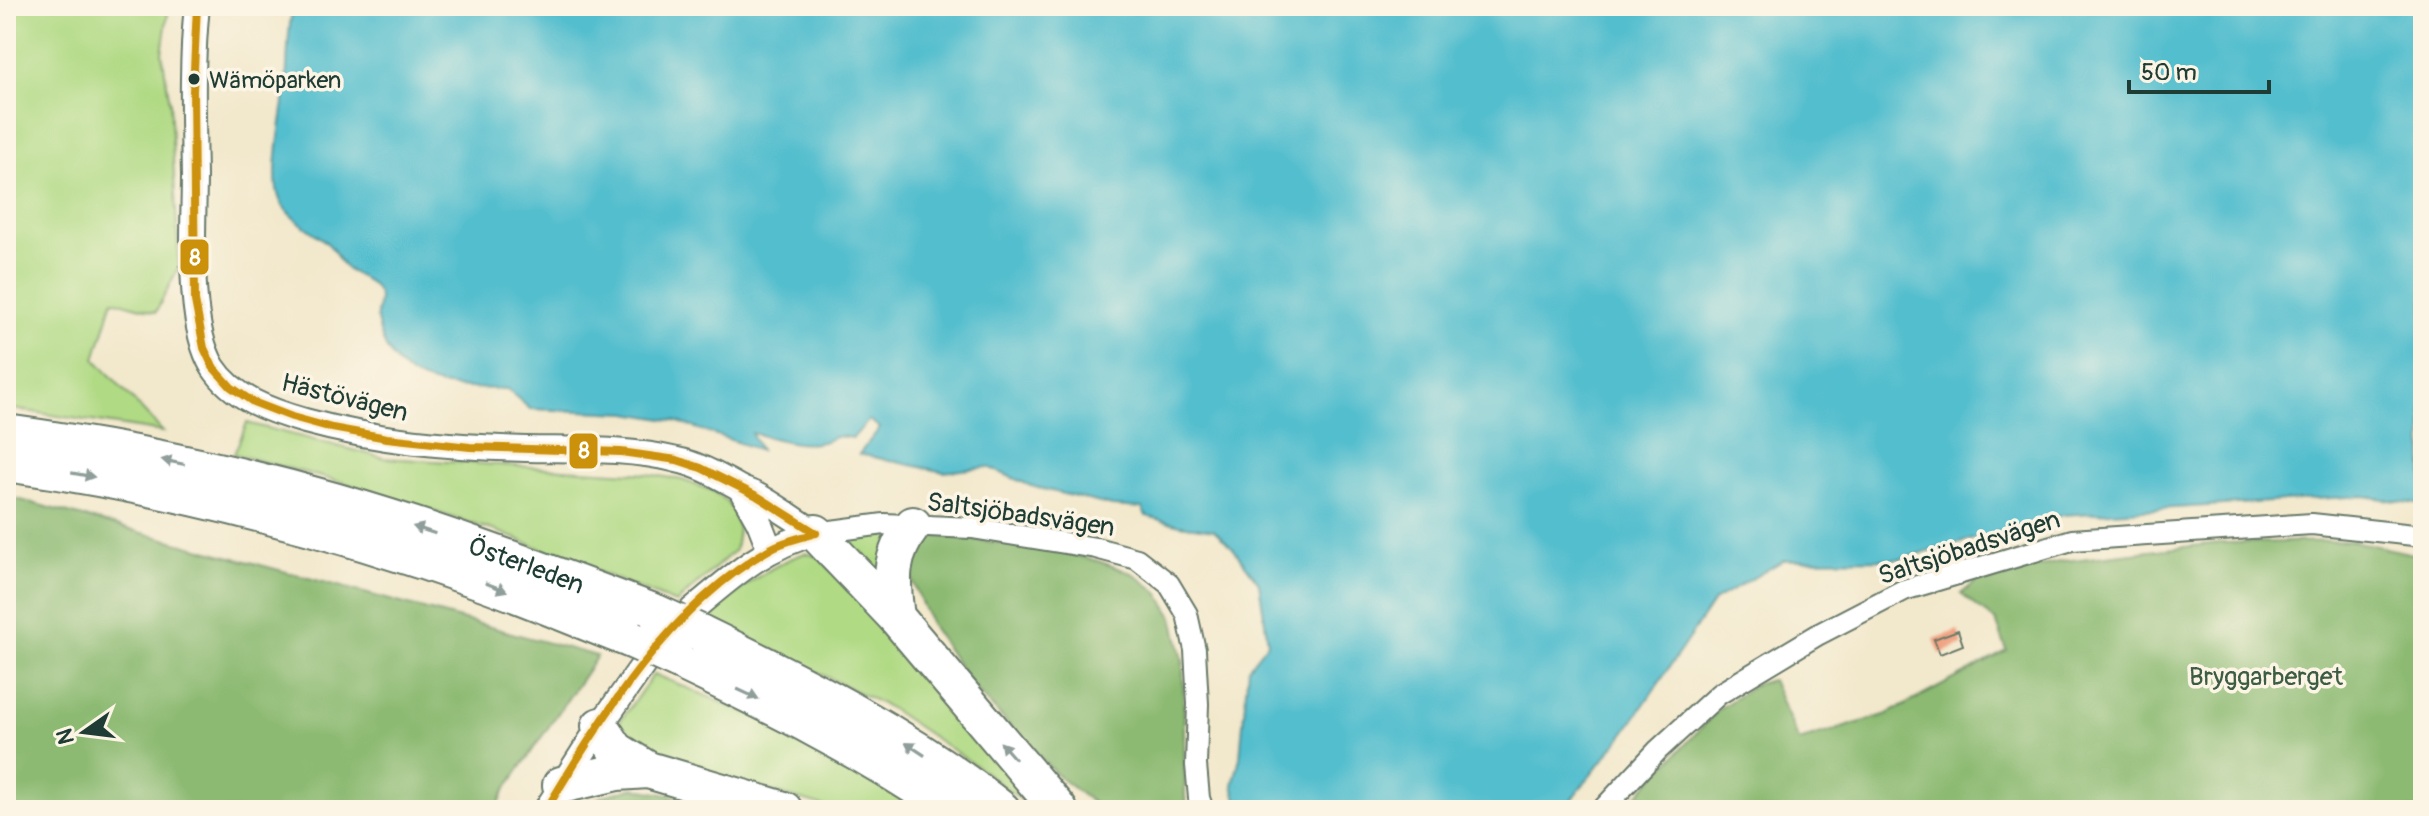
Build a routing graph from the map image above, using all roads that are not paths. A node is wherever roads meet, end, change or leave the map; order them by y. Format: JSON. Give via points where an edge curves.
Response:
{"nodes":[{"id":1,"x":197,"y":6,"type":"edge"},
{"id":2,"x":6,"y":433,"type":"edge"},
{"id":3,"x":6,"y":463,"type":"edge"},
{"id":4,"x":740,"y":488,"type":"junction"},
{"id":5,"x":913,"y":525,"type":"junction"},
{"id":6,"x":816,"y":533,"type":"junction"},
{"id":7,"x":2423,"y":536,"type":"edge"},
{"id":8,"x":770,"y":550,"type":"junction"},
{"id":9,"x":896,"y":617,"type":"junction"},
{"id":10,"x":696,"y":621,"type":"junction"},
{"id":11,"x":651,"y":655,"type":"junction"},
{"id":12,"x":600,"y":726,"type":"junction"},
{"id":13,"x":648,"y":770,"type":"junction"},
{"id":14,"x":553,"y":797,"type":"edge"},
{"id":15,"x":784,"y":810,"type":"edge"},
{"id":16,"x":951,"y":810,"type":"edge"},
{"id":17,"x":1002,"y":810,"type":"edge"},
{"id":18,"x":1059,"y":810,"type":"edge"},
{"id":19,"x":1203,"y":810,"type":"edge"},
{"id":20,"x":1602,"y":810,"type":"edge"}],
"edges":[{"from":1,"to":4,"type":"street","name":"Hästövägen","via":[[197,305],[205,352],[225,383],[261,405],[330,428],[422,444],[641,454],[679,460]]},
{"from":10,"to":2,"type":"highway","name":"Österleden","one_way":true,"bridge":true,"via":[[656,613],[498,553],[334,501],[85,444]]},
{"from":3,"to":11,"type":"highway","name":"Österleden","one_way":true,"via":[[221,502],[326,531],[485,582]]},
{"from":4,"to":6,"type":"street","name":"Hästövägen"},
{"from":4,"to":8,"type":"street"},
{"from":5,"to":6,"type":"street","name":"Saltsjöbadsvägen"},
{"from":5,"to":9,"type":"highway","via":[[901,540],[892,570]]},
{"from":5,"to":19,"type":"street","name":"Saltsjöbadsvägen","via":[[972,528],[1096,548],[1137,559],[1169,584],[1187,614],[1195,650],[1196,765]]},
{"from":6,"to":8,"type":"street"},
{"from":6,"to":9,"type":"highway"},
{"from":7,"to":20,"type":"street","name":"Saltsjöbadsvägen","via":[[2312,524],[2072,540],[1904,590],[1719,694]]},
{"from":8,"to":10,"type":"street","via":[[728,580]]},
{"from":18,"to":9,"type":"highway","one_way":true},
{"from":17,"to":10,"type":"highway","name":"Österleden","one_way":true,"via":[[876,724]]},
{"from":11,"to":12,"type":"street"},
{"from":11,"to":16,"type":"highway","name":"Österleden","one_way":true,"via":[[771,705],[858,750]]},
{"from":12,"to":13,"type":"highway","via":[[616,750]]},
{"from":12,"to":14,"type":"street"},
{"from":13,"to":14,"type":"highway","via":[[617,772]]},
{"from":13,"to":15,"type":"highway"}]}
